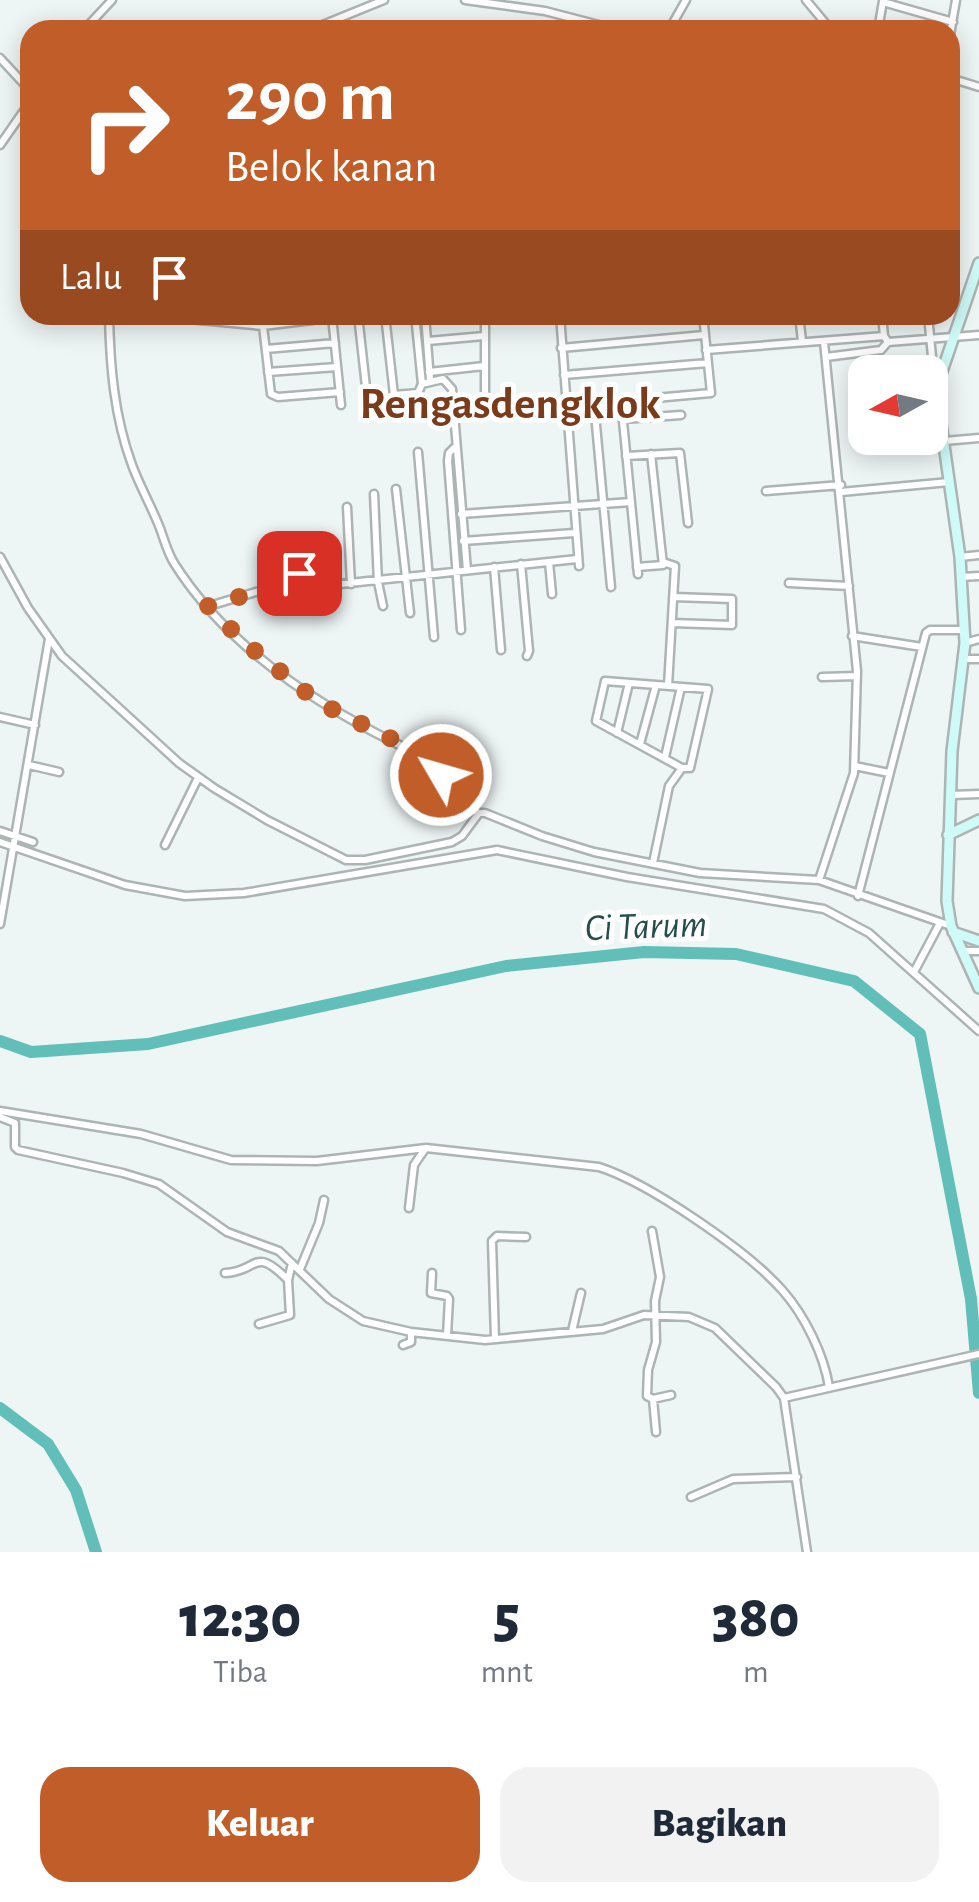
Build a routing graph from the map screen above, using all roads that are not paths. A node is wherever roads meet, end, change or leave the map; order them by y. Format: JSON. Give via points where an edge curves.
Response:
{"nodes":[{"id":1,"x":112,"y":0,"type":"edge"},
{"id":2,"x":384,"y":0,"type":"edge"},
{"id":3,"x":466,"y":0,"type":"edge"},
{"id":4,"x":806,"y":0,"type":"edge"},
{"id":5,"x":489,"y":1,"type":"edge"},
{"id":6,"x":883,"y":1,"type":"edge"},
{"id":7,"x":93,"y":20,"type":"edge"},
{"id":8,"x":335,"y":20,"type":"edge"},
{"id":9,"x":580,"y":20,"type":"edge"},
{"id":10,"x":823,"y":20,"type":"edge"},
{"id":11,"x":946,"y":20,"type":"edge"},
{"id":12,"x":0,"y":58,"type":"edge"},
{"id":13,"x":20,"y":80,"type":"edge"},
{"id":14,"x":20,"y":116,"type":"edge"},
{"id":15,"x":0,"y":145,"type":"edge"},
{"id":16,"x":979,"y":265,"type":"edge"},
{"id":17,"x":960,"y":319,"type":"edge"},
{"id":18,"x":110,"y":325,"type":"edge"},
{"id":19,"x":242,"y":325,"type":"edge"},
{"id":20,"x":270,"y":325,"type":"edge"},
{"id":21,"x":333,"y":325,"type":"edge"},
{"id":22,"x":357,"y":325,"type":"edge"},
{"id":23,"x":386,"y":325,"type":"edge"},
{"id":24,"x":415,"y":325,"type":"edge"},
{"id":25,"x":427,"y":325,"type":"edge"},
{"id":26,"x":485,"y":325,"type":"edge"},
{"id":27,"x":560,"y":325,"type":"edge"},
{"id":28,"x":704,"y":325,"type":"edge"},
{"id":29,"x":800,"y":325,"type":"edge"},
{"id":30,"x":884,"y":325,"type":"edge"},
{"id":31,"x":928,"y":325,"type":"edge"},
{"id":32,"x":958,"y":325,"type":"edge"},
{"id":33,"x":263,"y":326,"type":"junction"},
{"id":34,"x":704,"y":335,"type":"junction"},
{"id":35,"x":979,"y":335,"type":"edge"},
{"id":36,"x":484,"y":336,"type":"junction"},
{"id":37,"x":954,"y":336,"type":"junction"},
{"id":38,"x":929,"y":338,"type":"junction"},
{"id":39,"x":886,"y":339,"type":"junction"},
{"id":40,"x":802,"y":341,"type":"junction"},
{"id":41,"x":428,"y":342,"type":"junction"},
{"id":42,"x":824,"y":342,"type":"junction"},
{"id":43,"x":335,"y":343,"type":"junction"},
{"id":44,"x":561,"y":348,"type":"junction"},
{"id":45,"x":266,"y":350,"type":"junction"},
{"id":46,"x":706,"y":350,"type":"junction"},
{"id":47,"x":931,"y":355,"type":"edge"},
{"id":48,"x":948,"y":355,"type":"edge"},
{"id":49,"x":826,"y":357,"type":"junction"},
{"id":50,"x":708,"y":364,"type":"junction"},
{"id":51,"x":484,"y":366,"type":"junction"},
{"id":52,"x":338,"y":367,"type":"junction"},
{"id":53,"x":268,"y":372,"type":"junction"},
{"id":54,"x":564,"y":375,"type":"junction"},
{"id":55,"x":430,"y":376,"type":"junction"},
{"id":56,"x":422,"y":384,"type":"junction"},
{"id":57,"x":340,"y":392,"type":"junction"},
{"id":58,"x":367,"y":396,"type":"dead end"},
{"id":59,"x":621,"y":401,"type":"junction"},
{"id":60,"x":594,"y":403,"type":"junction"},
{"id":61,"x":341,"y":405,"type":"dead end"},
{"id":62,"x":566,"y":406,"type":"junction"},
{"id":63,"x":452,"y":410,"type":"junction"},
{"id":64,"x":681,"y":415,"type":"dead end"},
{"id":65,"x":623,"y":419,"type":"junction"},
{"id":66,"x":979,"y":438,"type":"edge"},
{"id":67,"x":948,"y":442,"type":"edge"},
{"id":68,"x":455,"y":447,"type":"junction"},
{"id":69,"x":418,"y":452,"type":"dead end"},
{"id":70,"x":652,"y":454,"type":"junction"},
{"id":71,"x":946,"y":455,"type":"edge"},
{"id":72,"x":626,"y":456,"type":"junction"},
{"id":73,"x":951,"y":482,"type":"junction"},
{"id":74,"x":396,"y":489,"type":"dead end"},
{"id":75,"x":841,"y":489,"type":"junction"},
{"id":76,"x":766,"y":491,"type":"dead end"},
{"id":77,"x":374,"y":494,"type":"dead end"},
{"id":78,"x":631,"y":502,"type":"junction"},
{"id":79,"x":602,"y":503,"type":"junction"},
{"id":80,"x":573,"y":505,"type":"junction"},
{"id":81,"x":346,"y":507,"type":"dead end"},
{"id":82,"x":461,"y":514,"type":"junction"},
{"id":83,"x":688,"y":523,"type":"dead end"},
{"id":84,"x":574,"y":533,"type":"junction"},
{"id":85,"x":464,"y":541,"type":"junction"},
{"id":86,"x":979,"y":555,"type":"edge"},
{"id":87,"x":960,"y":556,"type":"junction"},
{"id":88,"x":0,"y":557,"type":"edge"},
{"id":89,"x":549,"y":562,"type":"junction"},
{"id":90,"x":663,"y":562,"type":"junction"},
{"id":91,"x":521,"y":564,"type":"junction"},
{"id":92,"x":494,"y":566,"type":"junction"},
{"id":93,"x":467,"y":570,"type":"junction"},
{"id":94,"x":456,"y":572,"type":"junction"},
{"id":95,"x":429,"y":576,"type":"junction"},
{"id":96,"x":979,"y":576,"type":"edge"},
{"id":97,"x":405,"y":578,"type":"junction"},
{"id":98,"x":961,"y":578,"type":"junction"},
{"id":99,"x":378,"y":582,"type":"junction"},
{"id":100,"x":789,"y":583,"type":"dead end"},
{"id":101,"x":351,"y":584,"type":"junction"},
{"id":102,"x":850,"y":586,"type":"junction"},
{"id":103,"x":611,"y":587,"type":"dead end"},
{"id":104,"x":552,"y":594,"type":"dead end"},
{"id":105,"x":674,"y":597,"type":"junction"},
{"id":106,"x":208,"y":606,"type":"junction"},
{"id":107,"x":382,"y":606,"type":"dead end"},
{"id":108,"x":410,"y":613,"type":"dead end"},
{"id":109,"x":672,"y":622,"type":"junction"},
{"id":110,"x":462,"y":630,"type":"dead end"},
{"id":111,"x":964,"y":630,"type":"junction"},
{"id":112,"x":852,"y":636,"type":"junction"},
{"id":113,"x":434,"y":637,"type":"dead end"},
{"id":114,"x":979,"y":639,"type":"edge"},
{"id":115,"x":49,"y":640,"type":"junction"},
{"id":116,"x":965,"y":643,"type":"junction"},
{"id":117,"x":922,"y":646,"type":"junction"},
{"id":118,"x":501,"y":650,"type":"dead end"},
{"id":119,"x":527,"y":656,"type":"dead end"},
{"id":120,"x":962,"y":659,"type":"junction"},
{"id":121,"x":979,"y":659,"type":"edge"},
{"id":122,"x":857,"y":676,"type":"junction"},
{"id":123,"x":822,"y":677,"type":"dead end"},
{"id":124,"x":629,"y":683,"type":"junction"},
{"id":125,"x":656,"y":685,"type":"junction"},
{"id":126,"x":668,"y":686,"type":"junction"},
{"id":127,"x":682,"y":687,"type":"junction"},
{"id":128,"x":0,"y":717,"type":"edge"},
{"id":129,"x":36,"y":726,"type":"junction"},
{"id":130,"x":617,"y":733,"type":"junction"},
{"id":131,"x":640,"y":744,"type":"junction"},
{"id":132,"x":665,"y":757,"type":"junction"},
{"id":133,"x":29,"y":765,"type":"junction"},
{"id":134,"x":854,"y":766,"type":"junction"},
{"id":135,"x":682,"y":768,"type":"junction"},
{"id":136,"x":59,"y":772,"type":"dead end"},
{"id":137,"x":889,"y":774,"type":"junction"},
{"id":138,"x":198,"y":778,"type":"junction"},
{"id":139,"x":979,"y":794,"type":"edge"},
{"id":140,"x":951,"y":795,"type":"junction"},
{"id":141,"x":478,"y":813,"type":"junction"},
{"id":142,"x":979,"y":820,"type":"edge"},
{"id":143,"x":0,"y":831,"type":"edge"},
{"id":144,"x":948,"y":835,"type":"junction"},
{"id":145,"x":15,"y":836,"type":"junction"},
{"id":146,"x":0,"y":842,"type":"edge"},
{"id":147,"x":33,"y":842,"type":"dead end"},
{"id":148,"x":166,"y":845,"type":"dead end"},
{"id":149,"x":13,"y":847,"type":"junction"},
{"id":150,"x":653,"y":863,"type":"junction"},
{"id":151,"x":819,"y":880,"type":"junction"},
{"id":152,"x":858,"y":896,"type":"junction"},
{"id":153,"x":0,"y":924,"type":"edge"},
{"id":154,"x":948,"y":927,"type":"junction"},
{"id":155,"x":979,"y":941,"type":"edge"},
{"id":156,"x":961,"y":950,"type":"junction"},
{"id":157,"x":979,"y":951,"type":"edge"},
{"id":158,"x":914,"y":972,"type":"junction"},
{"id":159,"x":979,"y":988,"type":"edge"},
{"id":160,"x":979,"y":1031,"type":"edge"},
{"id":161,"x":0,"y":1114,"type":"edge"},
{"id":162,"x":426,"y":1148,"type":"junction"},
{"id":163,"x":324,"y":1200,"type":"dead end"},
{"id":164,"x":410,"y":1208,"type":"dead end"},
{"id":165,"x":652,"y":1231,"type":"dead end"},
{"id":166,"x":526,"y":1237,"type":"dead end"},
{"id":167,"x":292,"y":1263,"type":"junction"},
{"id":168,"x":300,"y":1269,"type":"junction"},
{"id":169,"x":225,"y":1273,"type":"dead end"},
{"id":170,"x":432,"y":1273,"type":"dead end"},
{"id":171,"x":288,"y":1280,"type":"junction"},
{"id":172,"x":581,"y":1293,"type":"dead end"},
{"id":173,"x":654,"y":1315,"type":"junction"},
{"id":174,"x":260,"y":1324,"type":"dead end"},
{"id":175,"x":572,"y":1331,"type":"junction"},
{"id":176,"x":411,"y":1332,"type":"junction"},
{"id":177,"x":447,"y":1335,"type":"junction"},
{"id":178,"x":495,"y":1339,"type":"junction"},
{"id":179,"x":403,"y":1345,"type":"dead end"},
{"id":180,"x":979,"y":1354,"type":"edge"},
{"id":181,"x":829,"y":1387,"type":"junction"},
{"id":182,"x":671,"y":1395,"type":"dead end"},
{"id":183,"x":652,"y":1399,"type":"junction"},
{"id":184,"x":784,"y":1400,"type":"junction"},
{"id":185,"x":656,"y":1432,"type":"dead end"},
{"id":186,"x":797,"y":1477,"type":"junction"},
{"id":187,"x":691,"y":1497,"type":"dead end"},
{"id":188,"x":807,"y":1552,"type":"edge"}],
"edges":[{"from":1,"to":7,"type":"street"},
{"from":2,"to":8,"type":"street"},
{"from":3,"to":5,"type":"street"},
{"from":4,"to":10,"type":"street"},
{"from":5,"to":9,"type":"street"},
{"from":6,"to":11,"type":"street"},
{"from":12,"to":13,"type":"street"},
{"from":14,"to":15,"type":"street"},
{"from":16,"to":17,"type":"street"},
{"from":18,"to":106,"type":"street","via":[[116,405],[132,467],[172,560]]},
{"from":19,"to":33,"type":"street"},
{"from":20,"to":33,"type":"street"},
{"from":21,"to":43,"type":"street"},
{"from":22,"to":58,"type":"street"},
{"from":23,"to":56,"type":"street","via":[[392,392],[418,393]]},
{"from":24,"to":56,"type":"street"},
{"from":25,"to":41,"type":"street"},
{"from":26,"to":36,"type":"street"},
{"from":27,"to":44,"type":"street"},
{"from":28,"to":34,"type":"street"},
{"from":29,"to":40,"type":"street"},
{"from":30,"to":39,"type":"street"},
{"from":31,"to":38,"type":"street"},
{"from":32,"to":37,"type":"street"},
{"from":33,"to":45,"type":"street"},
{"from":34,"to":44,"type":"street"},
{"from":34,"to":46,"type":"street"},
{"from":35,"to":37,"type":"street"},
{"from":36,"to":41,"type":"street"},
{"from":36,"to":51,"type":"street"},
{"from":37,"to":38,"type":"street"},
{"from":37,"to":48,"type":"street"},
{"from":38,"to":39,"type":"street"},
{"from":38,"to":47,"type":"street"},
{"from":39,"to":42,"type":"street"},
{"from":39,"to":49,"type":"street","via":[[884,350]]},
{"from":40,"to":42,"type":"street"},
{"from":40,"to":46,"type":"street"},
{"from":41,"to":55,"type":"street"},
{"from":42,"to":49,"type":"street"},
{"from":43,"to":45,"type":"street"},
{"from":43,"to":52,"type":"street"},
{"from":44,"to":54,"type":"street"},
{"from":45,"to":53,"type":"street"},
{"from":46,"to":50,"type":"street"},
{"from":49,"to":75,"type":"street"},
{"from":50,"to":54,"type":"street"},
{"from":50,"to":59,"type":"street","via":[[710,393]]},
{"from":51,"to":55,"type":"street"},
{"from":51,"to":63,"type":"street","via":[[485,404]]},
{"from":52,"to":53,"type":"street"},
{"from":52,"to":57,"type":"street"},
{"from":53,"to":57,"type":"street","via":[[274,396]]},
{"from":54,"to":62,"type":"street"},
{"from":55,"to":56,"type":"street"},
{"from":55,"to":63,"type":"street","via":[[449,383]]},
{"from":57,"to":61,"type":"street"},
{"from":59,"to":60,"type":"street"},
{"from":59,"to":65,"type":"street"},
{"from":60,"to":62,"type":"street"},
{"from":60,"to":79,"type":"street"},
{"from":62,"to":80,"type":"street"},
{"from":63,"to":68,"type":"street"},
{"from":64,"to":65,"type":"street"},
{"from":65,"to":72,"type":"street"},
{"from":66,"to":67,"type":"street"},
{"from":68,"to":82,"type":"street"},
{"from":68,"to":94,"type":"street","via":[[448,461]]},
{"from":69,"to":95,"type":"street"},
{"from":70,"to":72,"type":"street"},
{"from":70,"to":83,"type":"street","via":[[680,453]]},
{"from":70,"to":90,"type":"street"},
{"from":71,"to":73,"type":"street"},
{"from":72,"to":78,"type":"street"},
{"from":73,"to":75,"type":"street"},
{"from":73,"to":87,"type":"street"},
{"from":74,"to":97,"type":"street"},
{"from":75,"to":76,"type":"street"},
{"from":75,"to":102,"type":"street"},
{"from":77,"to":99,"type":"street"},
{"from":78,"to":79,"type":"street"},
{"from":78,"to":90,"type":"street","via":[[638,571]]},
{"from":79,"to":80,"type":"street"},
{"from":79,"to":103,"type":"street"},
{"from":80,"to":82,"type":"street"},
{"from":80,"to":84,"type":"street"},
{"from":81,"to":101,"type":"street"},
{"from":82,"to":85,"type":"street"},
{"from":84,"to":85,"type":"street"},
{"from":84,"to":89,"type":"street","via":[[578,563]]},
{"from":85,"to":93,"type":"street"},
{"from":86,"to":87,"type":"street"},
{"from":87,"to":98,"type":"street"},
{"from":88,"to":115,"type":"street"},
{"from":89,"to":91,"type":"street"},
{"from":89,"to":104,"type":"street"},
{"from":90,"to":105,"type":"street","via":[[676,566]]},
{"from":91,"to":92,"type":"street"},
{"from":91,"to":119,"type":"street"},
{"from":92,"to":93,"type":"street"},
{"from":92,"to":118,"type":"street"},
{"from":93,"to":94,"type":"street"},
{"from":94,"to":95,"type":"street"},
{"from":94,"to":110,"type":"street"},
{"from":95,"to":97,"type":"street"},
{"from":95,"to":113,"type":"street"},
{"from":96,"to":98,"type":"street"},
{"from":97,"to":99,"type":"street"},
{"from":97,"to":108,"type":"street"},
{"from":98,"to":111,"type":"street"},
{"from":99,"to":101,"type":"street"},
{"from":99,"to":107,"type":"street"},
{"from":100,"to":102,"type":"street"},
{"from":101,"to":106,"type":"street","via":[[334,582],[314,563],[259,591]]},
{"from":102,"to":112,"type":"street"},
{"from":105,"to":109,"type":"street"},
{"from":105,"to":109,"type":"street","via":[[732,600],[732,625]]},
{"from":106,"to":141,"type":"street","via":[[318,702],[440,764],[440,790]]},
{"from":109,"to":126,"type":"street"},
{"from":111,"to":116,"type":"street"},
{"from":111,"to":117,"type":"street","via":[[928,631]]},
{"from":112,"to":117,"type":"street"},
{"from":112,"to":122,"type":"street"},
{"from":114,"to":116,"type":"street"},
{"from":115,"to":129,"type":"street"},
{"from":115,"to":138,"type":"street"},
{"from":116,"to":120,"type":"street"},
{"from":117,"to":137,"type":"street"},
{"from":120,"to":121,"type":"street"},
{"from":120,"to":140,"type":"street"},
{"from":122,"to":123,"type":"street"},
{"from":122,"to":134,"type":"street"},
{"from":124,"to":125,"type":"street"},
{"from":124,"to":130,"type":"street"},
{"from":124,"to":130,"type":"street","via":[[605,681],[596,721]]},
{"from":125,"to":126,"type":"street"},
{"from":125,"to":131,"type":"street"},
{"from":126,"to":127,"type":"street"},
{"from":127,"to":132,"type":"street"},
{"from":127,"to":135,"type":"street","via":[[708,688],[690,768]]},
{"from":128,"to":129,"type":"street"},
{"from":129,"to":133,"type":"street"},
{"from":130,"to":131,"type":"street"},
{"from":131,"to":132,"type":"street"},
{"from":132,"to":135,"type":"street"},
{"from":133,"to":136,"type":"street"},
{"from":133,"to":145,"type":"street"},
{"from":134,"to":137,"type":"street"},
{"from":134,"to":151,"type":"street"},
{"from":135,"to":150,"type":"street","via":[[670,786]]},
{"from":137,"to":152,"type":"street"},
{"from":138,"to":141,"type":"street","via":[[346,860],[455,842]]},
{"from":138,"to":148,"type":"street"},
{"from":139,"to":140,"type":"street"},
{"from":140,"to":144,"type":"street"},
{"from":141,"to":150,"type":"street","via":[[578,848]]},
{"from":142,"to":144,"type":"street"},
{"from":143,"to":145,"type":"street"},
{"from":144,"to":154,"type":"street"},
{"from":145,"to":147,"type":"street"},
{"from":145,"to":149,"type":"street"},
{"from":146,"to":149,"type":"street"},
{"from":149,"to":153,"type":"street"},
{"from":149,"to":158,"type":"street","via":[[125,885],[185,896],[244,893],[502,850],[824,909],[869,932]]},
{"from":150,"to":151,"type":"street"},
{"from":151,"to":152,"type":"street"},
{"from":152,"to":154,"type":"street"},
{"from":154,"to":155,"type":"street"},
{"from":154,"to":156,"type":"street"},
{"from":154,"to":158,"type":"street"},
{"from":156,"to":157,"type":"street"},
{"from":156,"to":159,"type":"street"},
{"from":158,"to":160,"type":"street"},
{"from":161,"to":162,"type":"street","via":[[157,1137],[225,1160],[317,1161]]},
{"from":161,"to":167,"type":"street","via":[[15,1123],[18,1150],[159,1184],[220,1228],[280,1251]]},
{"from":162,"to":164,"type":"street","via":[[414,1165]]},
{"from":162,"to":181,"type":"street","via":[[599,1168],[641,1185],[783,1291],[803,1320]]},
{"from":163,"to":168,"type":"street"},
{"from":165,"to":173,"type":"street","via":[[660,1276]]},
{"from":166,"to":178,"type":"street","via":[[492,1240]]},
{"from":167,"to":168,"type":"street"},
{"from":167,"to":171,"type":"street"},
{"from":168,"to":176,"type":"street","via":[[354,1318]]},
{"from":169,"to":171,"type":"street","via":[[261,1261]]},
{"from":170,"to":177,"type":"street","via":[[431,1293],[449,1299]]},
{"from":171,"to":174,"type":"street","via":[[290,1315]]},
{"from":172,"to":175,"type":"street"},
{"from":173,"to":175,"type":"street"},
{"from":173,"to":183,"type":"street","via":[[647,1396]]},
{"from":173,"to":184,"type":"street","via":[[710,1324]]},
{"from":175,"to":178,"type":"street"},
{"from":176,"to":177,"type":"street"},
{"from":176,"to":179,"type":"street","via":[[411,1342]]},
{"from":177,"to":178,"type":"street"},
{"from":180,"to":181,"type":"street"},
{"from":181,"to":184,"type":"street"},
{"from":182,"to":183,"type":"street"},
{"from":183,"to":185,"type":"street"},
{"from":184,"to":186,"type":"street"},
{"from":186,"to":187,"type":"street","via":[[733,1479]]},
{"from":186,"to":188,"type":"street"}]}
